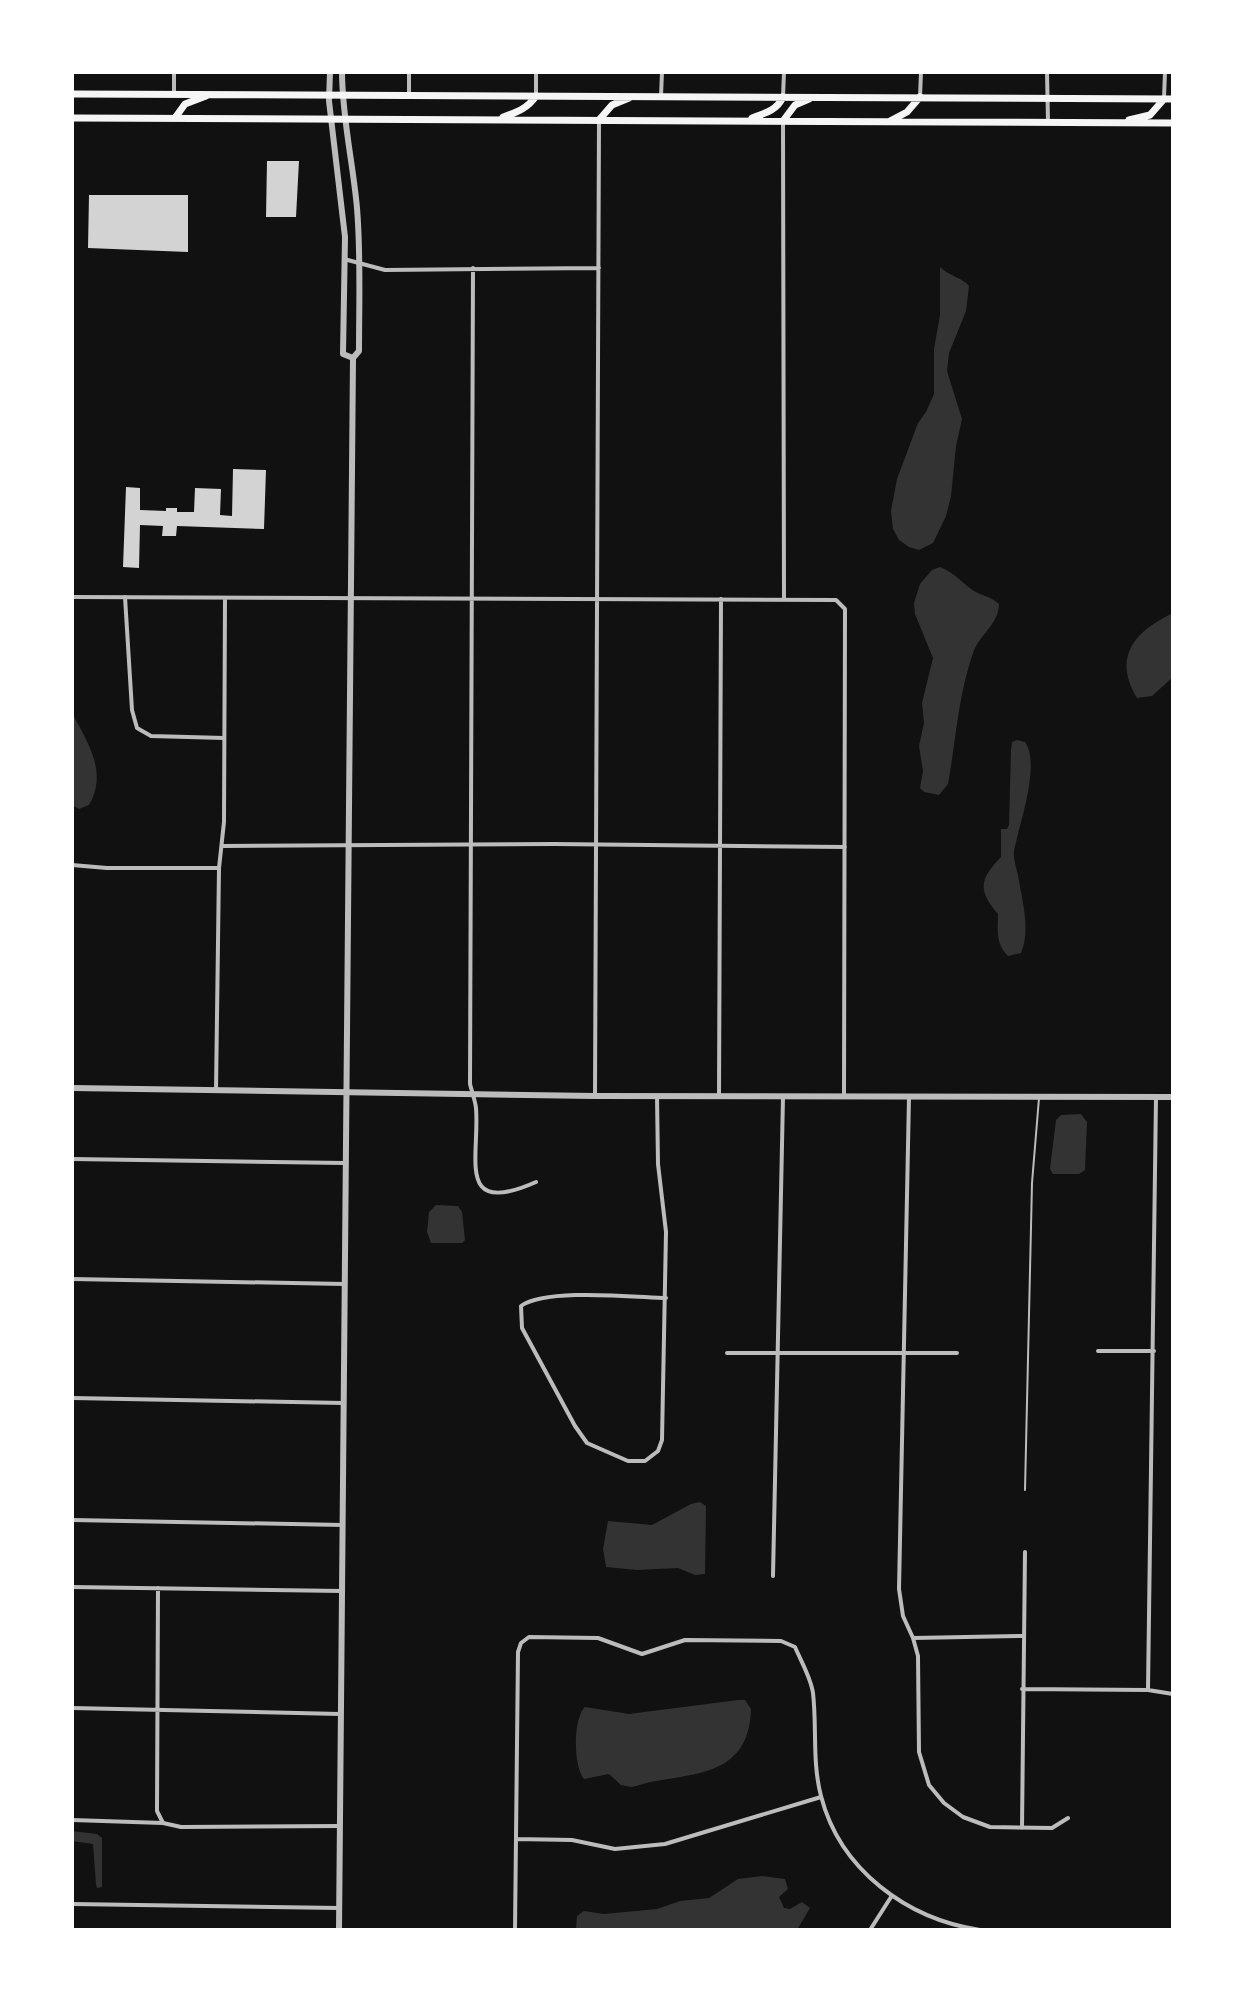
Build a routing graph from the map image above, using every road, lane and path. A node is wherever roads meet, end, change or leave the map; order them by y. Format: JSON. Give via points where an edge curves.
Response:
{"nodes":[{"id":1,"x":174,"y":72,"type":"edge"},
{"id":2,"x":330,"y":72,"type":"edge"},
{"id":3,"x":342,"y":72,"type":"edge"},
{"id":4,"x":409,"y":72,"type":"edge"},
{"id":5,"x":536,"y":72,"type":"edge"},
{"id":6,"x":662,"y":72,"type":"edge"},
{"id":7,"x":784,"y":72,"type":"edge"},
{"id":8,"x":921,"y":72,"type":"edge"},
{"id":9,"x":1047,"y":72,"type":"edge"},
{"id":10,"x":1165,"y":72,"type":"edge"},
{"id":11,"x":72,"y":94,"type":"edge"},
{"id":12,"x":174,"y":94,"type":"junction"},
{"id":13,"x":212,"y":94,"type":"junction"},
{"id":14,"x":330,"y":94,"type":"junction"},
{"id":15,"x":342,"y":94,"type":"junction"},
{"id":16,"x":409,"y":95,"type":"junction"},
{"id":17,"x":536,"y":96,"type":"junction"},
{"id":18,"x":635,"y":96,"type":"junction"},
{"id":19,"x":661,"y":96,"type":"junction"},
{"id":20,"x":783,"y":97,"type":"junction"},
{"id":21,"x":815,"y":97,"type":"junction"},
{"id":22,"x":920,"y":97,"type":"junction"},
{"id":23,"x":1046,"y":98,"type":"junction"},
{"id":24,"x":1169,"y":99,"type":"edge"},
{"id":25,"x":72,"y":118,"type":"edge"},
{"id":26,"x":175,"y":118,"type":"junction"},
{"id":27,"x":332,"y":119,"type":"junction"},
{"id":28,"x":346,"y":119,"type":"junction"},
{"id":29,"x":493,"y":119,"type":"junction"},
{"id":30,"x":599,"y":120,"type":"junction"},
{"id":31,"x":746,"y":121,"type":"junction"},
{"id":32,"x":783,"y":121,"type":"junction"},
{"id":33,"x":888,"y":121,"type":"junction"},
{"id":34,"x":1048,"y":122,"type":"junction"},
{"id":35,"x":1119,"y":122,"type":"junction"},
{"id":36,"x":1173,"y":123,"type":"edge"},
{"id":37,"x":344,"y":259,"type":"junction"},
{"id":38,"x":359,"y":263,"type":"junction"},
{"id":39,"x":473,"y":268,"type":"junction"},
{"id":40,"x":599,"y":268,"type":"junction"},
{"id":41,"x":353,"y":358,"type":"junction"},
{"id":42,"x":72,"y":597,"type":"edge"},
{"id":43,"x":125,"y":597,"type":"junction"},
{"id":44,"x":225,"y":598,"type":"junction"},
{"id":45,"x":349,"y":598,"type":"junction"},
{"id":46,"x":472,"y":598,"type":"junction"},
{"id":47,"x":597,"y":598,"type":"junction"},
{"id":48,"x":721,"y":599,"type":"junction"},
{"id":49,"x":784,"y":600,"type":"junction"},
{"id":50,"x":224,"y":738,"type":"junction"},
{"id":51,"x":347,"y":844,"type":"junction"},
{"id":52,"x":472,"y":844,"type":"junction"},
{"id":53,"x":596,"y":844,"type":"junction"},
{"id":54,"x":720,"y":845,"type":"junction"},
{"id":55,"x":222,"y":846,"type":"junction"},
{"id":56,"x":845,"y":847,"type":"junction"},
{"id":57,"x":72,"y":865,"type":"edge"},
{"id":58,"x":219,"y":868,"type":"junction"},
{"id":59,"x":72,"y":1088,"type":"edge"},
{"id":60,"x":216,"y":1091,"type":"junction"},
{"id":61,"x":345,"y":1094,"type":"junction"},
{"id":62,"x":472,"y":1095,"type":"junction"},
{"id":63,"x":595,"y":1096,"type":"junction"},
{"id":64,"x":657,"y":1096,"type":"junction"},
{"id":65,"x":719,"y":1096,"type":"junction"},
{"id":66,"x":844,"y":1096,"type":"junction"},
{"id":67,"x":1039,"y":1096,"type":"junction"},
{"id":68,"x":783,"y":1097,"type":"junction"},
{"id":69,"x":909,"y":1097,"type":"junction"},
{"id":70,"x":1156,"y":1097,"type":"junction"},
{"id":71,"x":1173,"y":1097,"type":"edge"},
{"id":72,"x":72,"y":1159,"type":"edge"},
{"id":73,"x":345,"y":1163,"type":"junction"},
{"id":74,"x":536,"y":1182,"type":"dead end"},
{"id":75,"x":72,"y":1279,"type":"edge"},
{"id":76,"x":344,"y":1284,"type":"junction"},
{"id":77,"x":666,"y":1298,"type":"junction"},
{"id":78,"x":1098,"y":1351,"type":"dead end"},
{"id":79,"x":1154,"y":1351,"type":"junction"},
{"id":80,"x":904,"y":1352,"type":"junction"},
{"id":81,"x":727,"y":1353,"type":"dead end"},
{"id":82,"x":778,"y":1353,"type":"junction"},
{"id":83,"x":957,"y":1353,"type":"dead end"},
{"id":84,"x":72,"y":1398,"type":"edge"},
{"id":85,"x":343,"y":1403,"type":"junction"},
{"id":86,"x":1025,"y":1490,"type":"dead end"},
{"id":87,"x":72,"y":1520,"type":"edge"},
{"id":88,"x":343,"y":1525,"type":"junction"},
{"id":89,"x":1025,"y":1552,"type":"dead end"},
{"id":90,"x":773,"y":1576,"type":"dead end"},
{"id":91,"x":72,"y":1587,"type":"edge"},
{"id":92,"x":158,"y":1588,"type":"junction"},
{"id":93,"x":342,"y":1591,"type":"junction"},
{"id":94,"x":1022,"y":1636,"type":"junction"},
{"id":95,"x":913,"y":1638,"type":"junction"},
{"id":96,"x":1022,"y":1689,"type":"junction"},
{"id":97,"x":1148,"y":1690,"type":"junction"},
{"id":98,"x":1173,"y":1694,"type":"edge"},
{"id":99,"x":72,"y":1708,"type":"edge"},
{"id":100,"x":158,"y":1710,"type":"junction"},
{"id":101,"x":340,"y":1714,"type":"junction"},
{"id":102,"x":821,"y":1797,"type":"junction"},
{"id":103,"x":1068,"y":1818,"type":"dead end"},
{"id":104,"x":72,"y":1820,"type":"edge"},
{"id":105,"x":163,"y":1823,"type":"junction"},
{"id":106,"x":340,"y":1826,"type":"junction"},
{"id":107,"x":1022,"y":1828,"type":"junction"},
{"id":108,"x":516,"y":1839,"type":"junction"},
{"id":109,"x":891,"y":1897,"type":"junction"},
{"id":110,"x":72,"y":1904,"type":"edge"},
{"id":111,"x":339,"y":1908,"type":"junction"},
{"id":112,"x":339,"y":1930,"type":"edge"},
{"id":113,"x":515,"y":1930,"type":"edge"},
{"id":114,"x":870,"y":1930,"type":"edge"},
{"id":115,"x":980,"y":1930,"type":"edge"}],
"edges":[{"from":1,"to":12,"type":"street"},
{"from":2,"to":14,"type":"street"},
{"from":3,"to":15,"type":"street"},
{"from":4,"to":16,"type":"street"},
{"from":5,"to":17,"type":"street"},
{"from":6,"to":19,"type":"street"},
{"from":7,"to":20,"type":"street"},
{"from":8,"to":22,"type":"street"},
{"from":9,"to":23,"type":"street"},
{"from":10,"to":24,"type":"street"},
{"from":11,"to":12,"type":"main road"},
{"from":12,"to":13,"type":"main road"},
{"from":13,"to":14,"type":"main road"},
{"from":13,"to":26,"type":"main road","via":[[185,104]]},
{"from":14,"to":15,"type":"main road"},
{"from":14,"to":27,"type":"street"},
{"from":15,"to":16,"type":"main road"},
{"from":15,"to":28,"type":"street"},
{"from":16,"to":17,"type":"main road"},
{"from":17,"to":18,"type":"main road"},
{"from":17,"to":29,"type":"main road","via":[[520,112]]},
{"from":18,"to":19,"type":"main road"},
{"from":18,"to":30,"type":"main road","via":[[612,105]]},
{"from":19,"to":20,"type":"main road"},
{"from":20,"to":21,"type":"main road"},
{"from":20,"to":31,"type":"main road","via":[[779,106]]},
{"from":21,"to":22,"type":"main road"},
{"from":21,"to":32,"type":"main road","via":[[795,105]]},
{"from":22,"to":23,"type":"main road"},
{"from":22,"to":33,"type":"main road","via":[[907,112]]},
{"from":23,"to":24,"type":"main road"},
{"from":23,"to":34,"type":"street"},
{"from":24,"to":35,"type":"main road","via":[[1150,115]]},
{"from":25,"to":26,"type":"main road"},
{"from":26,"to":27,"type":"main road"},
{"from":27,"to":28,"type":"main road"},
{"from":27,"to":37,"type":"street"},
{"from":28,"to":29,"type":"main road"},
{"from":28,"to":38,"type":"street"},
{"from":29,"to":30,"type":"main road"},
{"from":30,"to":31,"type":"main road"},
{"from":30,"to":40,"type":"street"},
{"from":31,"to":32,"type":"main road"},
{"from":32,"to":33,"type":"main road"},
{"from":32,"to":49,"type":"street"},
{"from":33,"to":34,"type":"main road"},
{"from":34,"to":35,"type":"main road"},
{"from":35,"to":36,"type":"main road"},
{"from":37,"to":38,"type":"street"},
{"from":37,"to":41,"type":"street","via":[[343,354]]},
{"from":38,"to":39,"type":"street","via":[[385,270]]},
{"from":38,"to":41,"type":"street","via":[[359,351]]},
{"from":39,"to":40,"type":"street"},
{"from":39,"to":46,"type":"street"},
{"from":40,"to":47,"type":"street"},
{"from":41,"to":45,"type":"street"},
{"from":42,"to":43,"type":"street"},
{"from":43,"to":44,"type":"street"},
{"from":43,"to":50,"type":"street","via":[[137,728],[151,736]]},
{"from":44,"to":45,"type":"street"},
{"from":44,"to":50,"type":"street"},
{"from":45,"to":46,"type":"street"},
{"from":45,"to":51,"type":"street"},
{"from":46,"to":47,"type":"street"},
{"from":46,"to":52,"type":"street"},
{"from":47,"to":48,"type":"street"},
{"from":47,"to":53,"type":"street"},
{"from":48,"to":49,"type":"street"},
{"from":48,"to":54,"type":"street"},
{"from":49,"to":56,"type":"street","via":[[836,600],[845,609]]},
{"from":50,"to":55,"type":"street"},
{"from":51,"to":52,"type":"street"},
{"from":51,"to":55,"type":"street"},
{"from":51,"to":61,"type":"street"},
{"from":52,"to":53,"type":"street"},
{"from":52,"to":62,"type":"street"},
{"from":53,"to":54,"type":"street"},
{"from":53,"to":63,"type":"street"},
{"from":54,"to":56,"type":"street"},
{"from":54,"to":65,"type":"street"},
{"from":55,"to":58,"type":"street"},
{"from":56,"to":66,"type":"street"},
{"from":57,"to":58,"type":"street"},
{"from":58,"to":60,"type":"street"},
{"from":59,"to":60,"type":"street"},
{"from":60,"to":61,"type":"street"},
{"from":61,"to":62,"type":"street"},
{"from":61,"to":73,"type":"street"},
{"from":62,"to":63,"type":"street"},
{"from":62,"to":74,"type":"street","via":[[479,1186],[498,1193]]},
{"from":63,"to":64,"type":"street"},
{"from":64,"to":65,"type":"street"},
{"from":64,"to":77,"type":"street"},
{"from":65,"to":68,"type":"street"},
{"from":66,"to":68,"type":"street"},
{"from":66,"to":69,"type":"street"},
{"from":67,"to":69,"type":"street"},
{"from":67,"to":70,"type":"street"},
{"from":67,"to":86,"type":"lane"},
{"from":68,"to":82,"type":"street"},
{"from":69,"to":80,"type":"street"},
{"from":70,"to":71,"type":"street"},
{"from":70,"to":79,"type":"street"},
{"from":72,"to":73,"type":"street"},
{"from":73,"to":76,"type":"street"},
{"from":75,"to":76,"type":"street"},
{"from":76,"to":85,"type":"street"},
{"from":77,"to":77,"type":"street","via":[[554,1296],[521,1306],[522,1328],[575,1426],[587,1443],[628,1461],[645,1461],[662,1440]]},
{"from":78,"to":79,"type":"street"},
{"from":79,"to":97,"type":"street"},
{"from":80,"to":82,"type":"street"},
{"from":80,"to":83,"type":"street"},
{"from":80,"to":95,"type":"street","via":[[899,1589]]},
{"from":81,"to":82,"type":"street"},
{"from":82,"to":90,"type":"street"},
{"from":84,"to":85,"type":"street"},
{"from":85,"to":88,"type":"street"},
{"from":87,"to":88,"type":"street"},
{"from":88,"to":93,"type":"street"},
{"from":89,"to":94,"type":"street"},
{"from":91,"to":92,"type":"street"},
{"from":92,"to":93,"type":"street"},
{"from":92,"to":100,"type":"street"},
{"from":93,"to":101,"type":"street"},
{"from":94,"to":95,"type":"street"},
{"from":94,"to":96,"type":"street"},
{"from":95,"to":107,"type":"street","via":[[918,1656],[919,1752],[929,1785],[963,1817],[990,1827]]},
{"from":96,"to":97,"type":"street"},
{"from":96,"to":107,"type":"street"},
{"from":97,"to":98,"type":"street"},
{"from":99,"to":100,"type":"street"},
{"from":100,"to":101,"type":"street"},
{"from":100,"to":105,"type":"street","via":[[157,1811]]},
{"from":101,"to":106,"type":"street"},
{"from":102,"to":108,"type":"street","via":[[639,1848]]},
{"from":102,"to":108,"type":"street","via":[[813,1690],[795,1647],[781,1641],[685,1640],[642,1654],[598,1638],[529,1637],[518,1652]]},
{"from":102,"to":109,"type":"street","via":[[850,1855]]},
{"from":103,"to":107,"type":"street","via":[[1052,1828]]},
{"from":104,"to":105,"type":"street"},
{"from":105,"to":106,"type":"street"},
{"from":106,"to":111,"type":"street"},
{"from":108,"to":113,"type":"street"},
{"from":109,"to":114,"type":"street"},
{"from":109,"to":115,"type":"street","via":[[917,1912]]},
{"from":110,"to":111,"type":"street"},
{"from":111,"to":112,"type":"street"}]}
